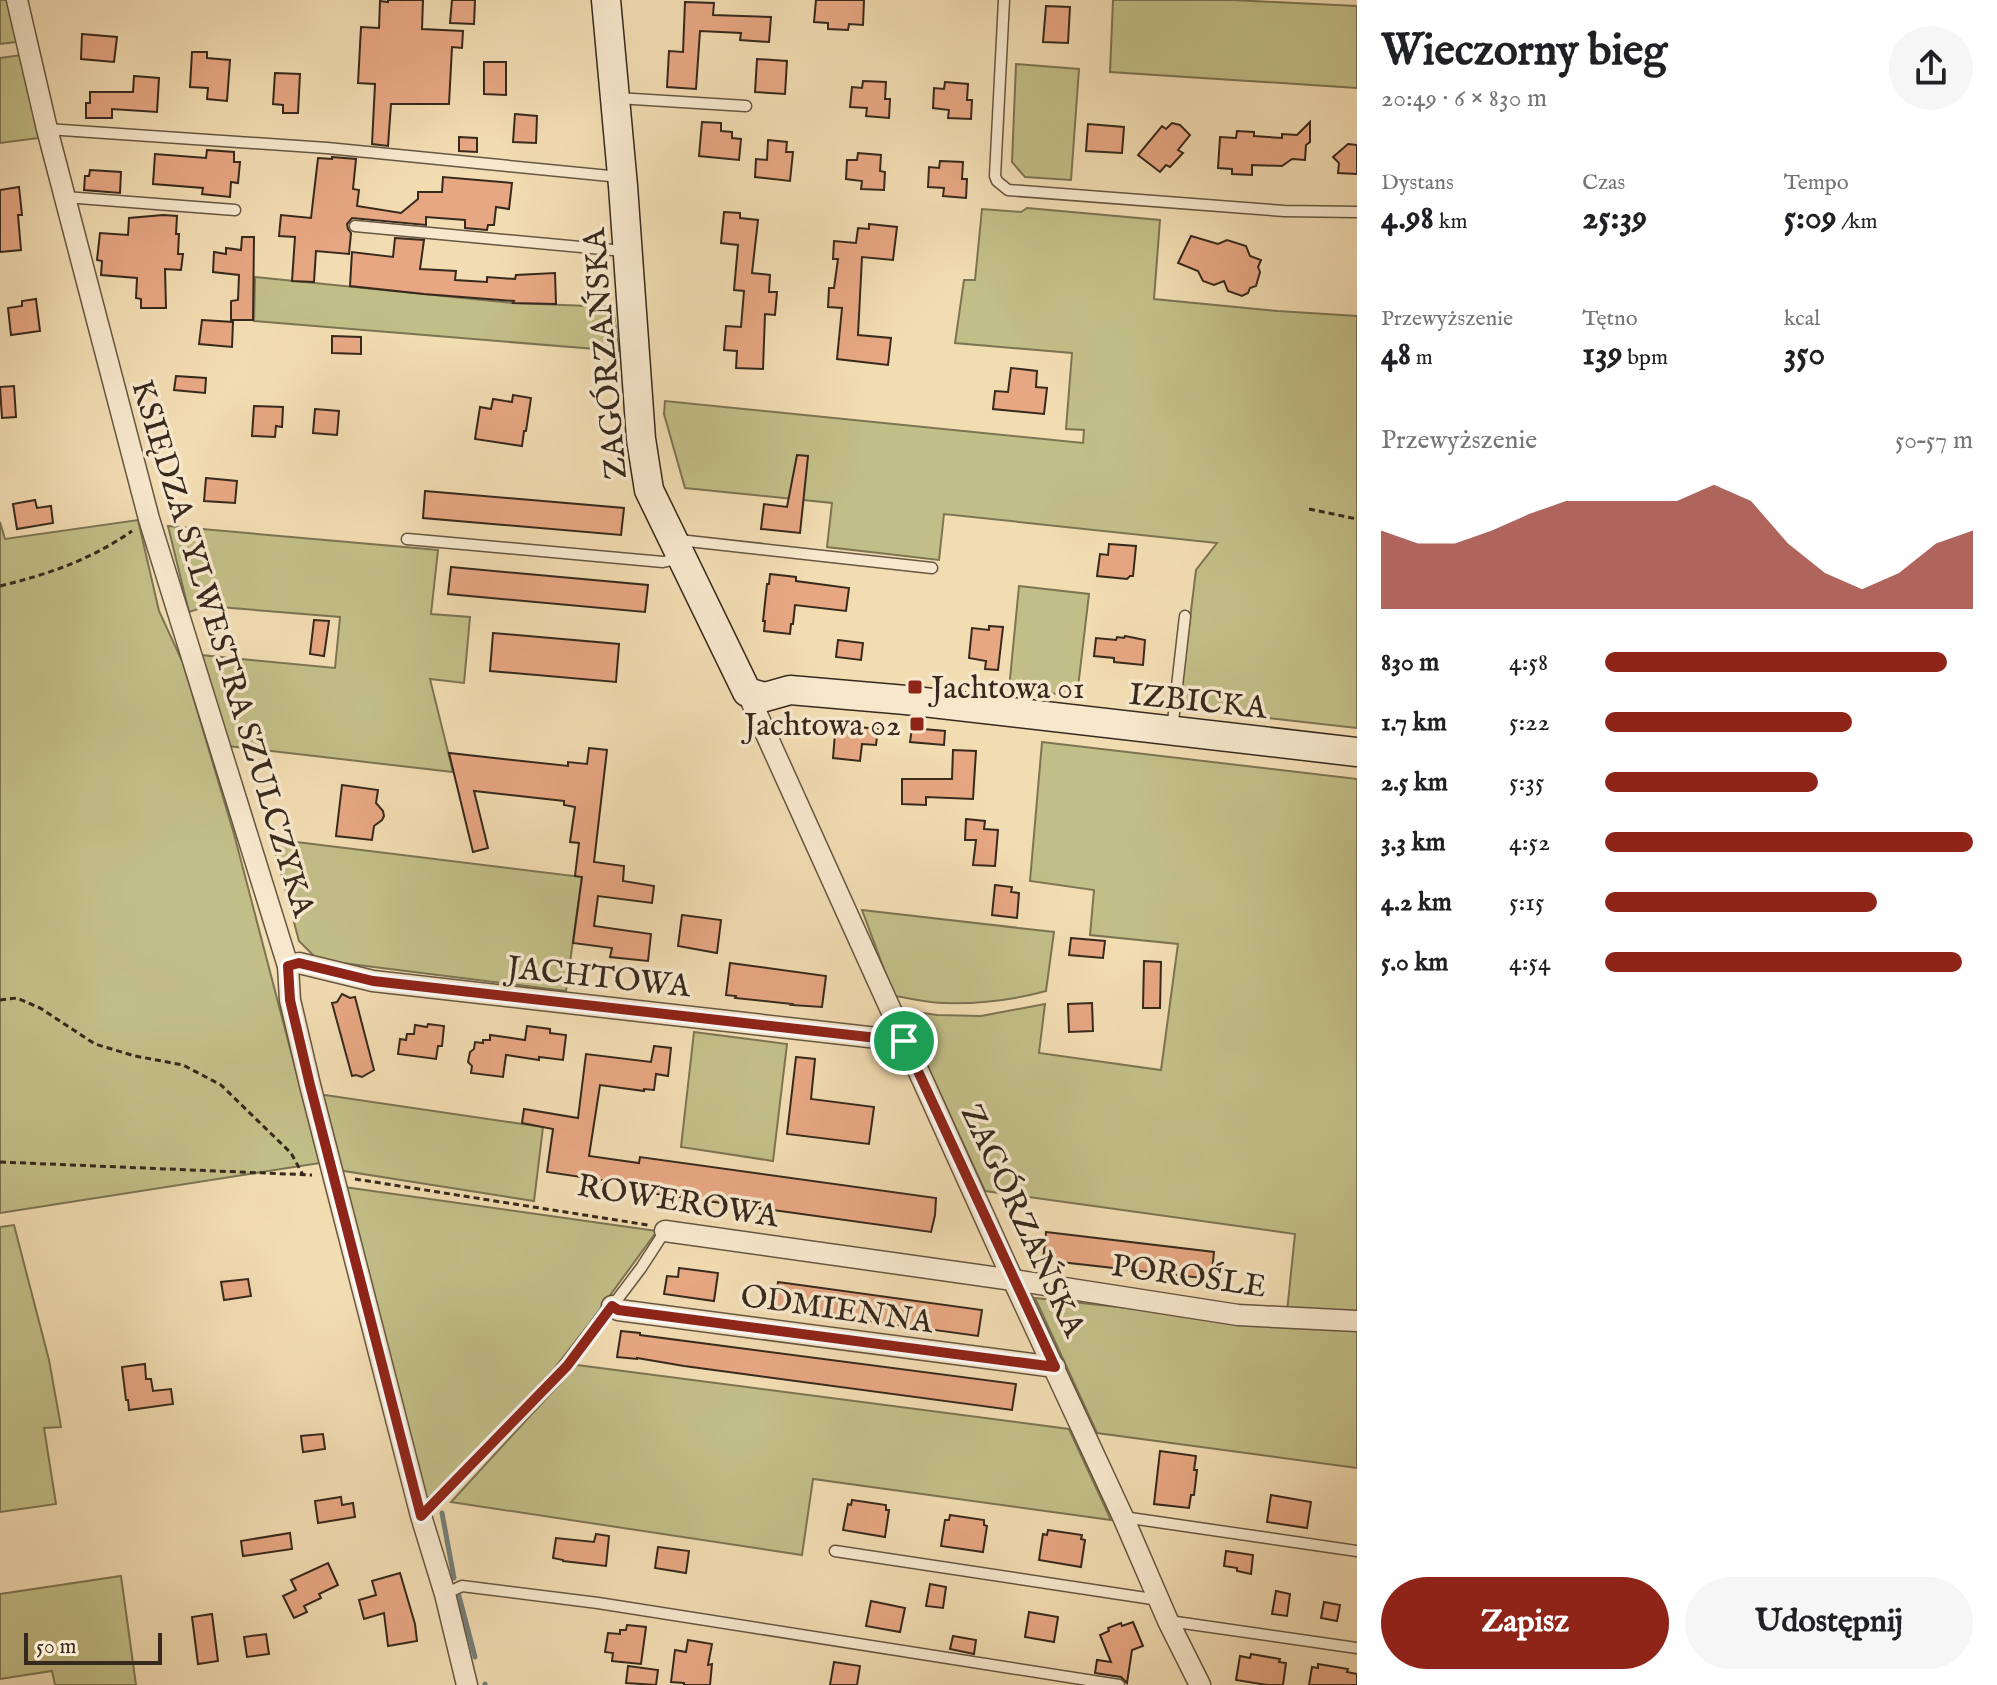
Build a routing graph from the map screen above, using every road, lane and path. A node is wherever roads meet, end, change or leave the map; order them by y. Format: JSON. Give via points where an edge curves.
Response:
{"nodes":[{"id":1,"x":17,"y":0,"type":"edge"},
{"id":2,"x":606,"y":0,"type":"edge"},
{"id":3,"x":1004,"y":0,"type":"edge"},
{"id":4,"x":615,"y":98,"type":"junction"},
{"id":5,"x":746,"y":106,"type":"dead end"},
{"id":6,"x":47,"y":129,"type":"junction"},
{"id":7,"x":622,"y":177,"type":"junction"},
{"id":8,"x":65,"y":197,"type":"junction"},
{"id":9,"x":235,"y":210,"type":"dead end"},
{"id":10,"x":1357,"y":212,"type":"edge"},
{"id":11,"x":355,"y":226,"type":"dead end"},
{"id":12,"x":628,"y":251,"type":"junction"},
{"id":13,"x":1309,"y":509,"type":"dead end"},
{"id":14,"x":149,"y":519,"type":"junction"},
{"id":15,"x":1357,"y":519,"type":"edge"},
{"id":16,"x":407,"y":539,"type":"dead end"},
{"id":17,"x":678,"y":548,"type":"junction"},
{"id":18,"x":932,"y":568,"type":"dead end"},
{"id":19,"x":0,"y":586,"type":"edge"},
{"id":20,"x":1185,"y":616,"type":"dead end"},
{"id":21,"x":747,"y":692,"type":"junction"},
{"id":22,"x":1172,"y":732,"type":"junction"},
{"id":23,"x":1357,"y":752,"type":"edge"},
{"id":24,"x":288,"y":966,"type":"junction"},
{"id":25,"x":0,"y":1000,"type":"edge"},
{"id":26,"x":904,"y":1041,"type":"junction"},
{"id":27,"x":0,"y":1162,"type":"edge"},
{"id":28,"x":303,"y":1175,"type":"junction"},
{"id":29,"x":333,"y":1176,"type":"junction"},
{"id":30,"x":665,"y":1231,"type":"junction"},
{"id":31,"x":1013,"y":1280,"type":"junction"},
{"id":32,"x":612,"y":1306,"type":"junction"},
{"id":33,"x":1357,"y":1321,"type":"edge"},
{"id":34,"x":1055,"y":1367,"type":"junction"},
{"id":35,"x":421,"y":1516,"type":"junction"},
{"id":36,"x":1123,"y":1517,"type":"junction"},
{"id":37,"x":835,"y":1551,"type":"dead end"},
{"id":38,"x":1357,"y":1551,"type":"edge"},
{"id":39,"x":445,"y":1594,"type":"junction"},
{"id":40,"x":1159,"y":1600,"type":"junction"},
{"id":41,"x":1168,"y":1621,"type":"junction"},
{"id":42,"x":1357,"y":1648,"type":"edge"},
{"id":43,"x":467,"y":1685,"type":"edge"},
{"id":44,"x":1119,"y":1685,"type":"edge"},
{"id":45,"x":1200,"y":1685,"type":"edge"}],
"edges":[{"from":1,"to":6,"type":"street","name":"KSIĘDZA SYLWESTRA SZULCZYKA"},
{"from":2,"to":4,"type":"street","name":"ZAGÓRZAŃSKA"},
{"from":3,"to":10,"type":"lane","via":[[995,176],[1008,190]]},
{"from":4,"to":5,"type":"lane"},
{"from":4,"to":7,"type":"street","name":"ZAGÓRZAŃSKA"},
{"from":6,"to":7,"type":"lane","via":[[327,148]]},
{"from":6,"to":8,"type":"street","name":"KSIĘDZA SYLWESTRA SZULCZYKA"},
{"from":7,"to":12,"type":"street","name":"ZAGÓRZAŃSKA"},
{"from":8,"to":9,"type":"lane"},
{"from":8,"to":14,"type":"street","name":"KSIĘDZA SYLWESTRA SZULCZYKA"},
{"from":11,"to":12,"type":"lane"},
{"from":12,"to":17,"type":"street","name":"ZAGÓRZAŃSKA","via":[[649,490]]},
{"from":13,"to":15,"type":"path"},
{"from":14,"to":19,"type":"path","via":[[79,562]]},
{"from":14,"to":24,"type":"street","name":"KSIĘDZA SYLWESTRA SZULCZYKA"},
{"from":16,"to":17,"type":"lane","via":[[663,562]]},
{"from":17,"to":18,"type":"lane"},
{"from":17,"to":21,"type":"street","name":"ZAGÓRZAŃSKA"},
{"from":20,"to":22,"type":"lane"},
{"from":21,"to":22,"type":"street","name":"IZBICKA","via":[[765,697],[790,690],[846,694]]},
{"from":21,"to":26,"type":"street","name":"ZAGÓRZAŃSKA"},
{"from":22,"to":23,"type":"street","name":"IZBICKA"},
{"from":24,"to":26,"type":"street","name":"JACHTOWA","via":[[299,963],[373,981]]},
{"from":24,"to":29,"type":"street","name":"KSIĘDZA SYLWESTRA SZULCZYKA","via":[[290,1000]]},
{"from":25,"to":28,"type":"path","via":[[17,998],[95,1044],[183,1065],[221,1085],[291,1153]]},
{"from":26,"to":31,"type":"street","name":"ZAGÓRZAŃSKA"},
{"from":27,"to":28,"type":"path","name":"ROWEROWA"},
{"from":28,"to":29,"type":"path","name":"ROWEROWA"},
{"from":29,"to":30,"type":"path","name":"ROWEROWA"},
{"from":29,"to":35,"type":"street","name":"KSIĘDZA SYLWESTRA SZULCZYKA"},
{"from":30,"to":31,"type":"street","name":"ROWEROWA"},
{"from":30,"to":32,"type":"lane"},
{"from":31,"to":33,"type":"street","name":"POROŚLE","via":[[1238,1315]]},
{"from":31,"to":34,"type":"street","name":"ZAGÓRZAŃSKA"},
{"from":32,"to":34,"type":"street","name":"ODMIENNA"},
{"from":32,"to":35,"type":"lane","via":[[567,1366]]},
{"from":34,"to":36,"type":"street","name":"ZAGÓRZAŃSKA"},
{"from":35,"to":39,"type":"street","name":"KSIĘDZA SYLWESTRA SZULCZYKA"},
{"from":36,"to":38,"type":"lane"},
{"from":36,"to":40,"type":"street","name":"ZAGÓRZAŃSKA"},
{"from":37,"to":40,"type":"lane"},
{"from":39,"to":43,"type":"street","name":"KSIĘDZA SYLWESTRA SZULCZYKA"},
{"from":39,"to":44,"type":"lane","via":[[462,1586],[598,1603]]},
{"from":40,"to":41,"type":"street","name":"ZAGÓRZAŃSKA"},
{"from":41,"to":42,"type":"lane"},
{"from":41,"to":45,"type":"street","name":"ZAGÓRZAŃSKA"}]}
